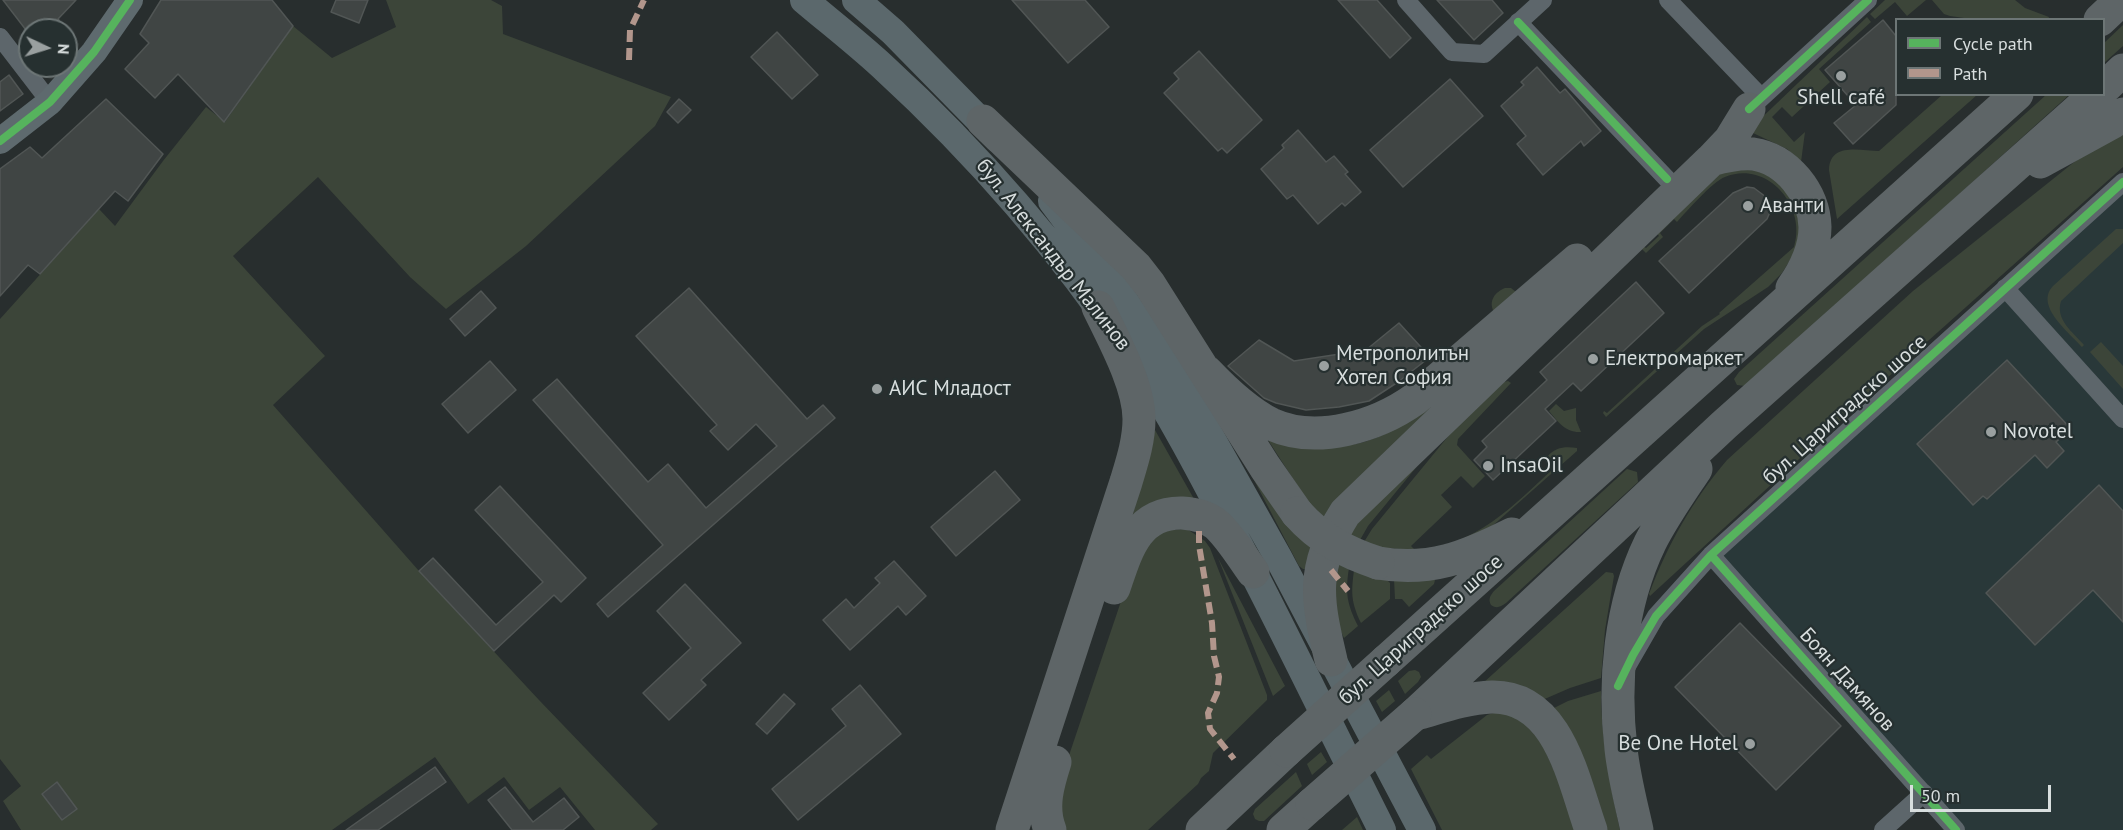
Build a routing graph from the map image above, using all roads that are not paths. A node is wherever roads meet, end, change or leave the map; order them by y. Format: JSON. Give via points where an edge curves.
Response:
{"nodes":[{"id":1,"x":130,"y":0,"type":"edge"},
{"id":2,"x":804,"y":0,"type":"edge"},
{"id":3,"x":856,"y":0,"type":"edge"},
{"id":4,"x":1406,"y":0,"type":"edge"},
{"id":5,"x":1543,"y":0,"type":"edge"},
{"id":6,"x":1668,"y":0,"type":"edge"},
{"id":7,"x":1868,"y":0,"type":"edge"},
{"id":8,"x":2121,"y":0,"type":"edge"},
{"id":9,"x":2102,"y":18,"type":"edge"},
{"id":10,"x":1518,"y":22,"type":"junction"},
{"id":11,"x":0,"y":37,"type":"edge"},
{"id":12,"x":2123,"y":70,"type":"edge"},
{"id":13,"x":2105,"y":86,"type":"edge"},
{"id":14,"x":2015,"y":96,"type":"edge"},
{"id":15,"x":2094,"y":96,"type":"edge"},
{"id":16,"x":50,"y":102,"type":"junction"},
{"id":17,"x":1755,"y":103,"type":"junction"},
{"id":18,"x":2123,"y":114,"type":"edge"},
{"id":19,"x":983,"y":121,"type":"junction"},
{"id":20,"x":0,"y":141,"type":"edge"},
{"id":21,"x":1711,"y":160,"type":"junction"},
{"id":22,"x":1667,"y":179,"type":"junction"},
{"id":23,"x":2123,"y":182,"type":"edge"},
{"id":24,"x":1991,"y":189,"type":"junction"},
{"id":25,"x":2005,"y":288,"type":"junction"},
{"id":26,"x":1098,"y":307,"type":"junction"},
{"id":27,"x":1762,"y":323,"type":"junction"},
{"id":28,"x":1206,"y":372,"type":"junction"},
{"id":29,"x":2123,"y":419,"type":"edge"},
{"id":30,"x":1724,"y":425,"type":"junction"},
{"id":31,"x":1546,"y":518,"type":"junction"},
{"id":32,"x":1711,"y":555,"type":"junction"},
{"id":33,"x":1253,"y":572,"type":"junction"},
{"id":34,"x":1331,"y":660,"type":"junction"},
{"id":35,"x":1618,"y":686,"type":"junction"},
{"id":36,"x":1415,"y":714,"type":"junction"},
{"id":37,"x":1051,"y":773,"type":"junction"},
{"id":38,"x":1924,"y":793,"type":"junction"},
{"id":39,"x":1017,"y":829,"type":"edge"},
{"id":40,"x":1050,"y":830,"type":"edge"},
{"id":41,"x":1202,"y":830,"type":"edge"},
{"id":42,"x":1283,"y":830,"type":"edge"},
{"id":43,"x":1382,"y":830,"type":"edge"},
{"id":44,"x":1422,"y":830,"type":"edge"},
{"id":45,"x":1591,"y":830,"type":"edge"},
{"id":46,"x":1637,"y":830,"type":"edge"},
{"id":47,"x":1883,"y":830,"type":"edge"},
{"id":48,"x":1956,"y":830,"type":"edge"}],
"edges":[{"from":1,"to":16,"type":"street","via":[[94,52]]},
{"from":2,"to":26,"type":"main road","name":"бул. Александър Малинов","via":[[881,65],[960,141],[1031,221]]},
{"from":3,"to":19,"type":"main road","name":"бул. Александър Малинов"},
{"from":4,"to":10,"type":"street","via":[[1452,52],[1484,54]]},
{"from":5,"to":10,"type":"street"},
{"from":6,"to":17,"type":"street"},
{"from":7,"to":17,"type":"street"},
{"from":8,"to":9,"type":"highway"},
{"from":10,"to":22,"type":"street"},
{"from":11,"to":16,"type":"street"},
{"from":12,"to":13,"type":"highway"},
{"from":14,"to":27,"type":"highway","name":"бул. Цариградско шосе"},
{"from":15,"to":24,"type":"highway"},
{"from":16,"to":20,"type":"street"},
{"from":17,"to":21,"type":"highway"},
{"from":17,"to":22,"type":"highway","via":[[1721,127]]},
{"from":18,"to":24,"type":"highway"},
{"from":19,"to":28,"type":"highway","via":[[1136,267]]},
{"from":19,"to":34,"type":"main road","name":"бул. Александър Малинов","via":[[1048,195],[1182,386]]},
{"from":21,"to":27,"type":"highway","via":[[1754,154],[1779,164],[1798,183],[1812,210],[1813,241],[1803,271]]},
{"from":21,"to":34,"type":"highway","via":[[1345,513],[1326,551],[1319,584]]},
{"from":22,"to":28,"type":"highway","via":[[1415,399],[1377,421],[1340,430],[1279,427],[1231,397]]},
{"from":23,"to":25,"type":"street","name":"бул. Цариградско шосе"},
{"from":24,"to":30,"type":"highway"},
{"from":25,"to":29,"type":"street"},
{"from":25,"to":32,"type":"street","name":"бул. Цариградско шосе"},
{"from":26,"to":33,"type":"main road","name":"бул. Александър Малинов","via":[[1164,406]]},
{"from":26,"to":39,"type":"highway","via":[[1136,397],[1138,436]]},
{"from":27,"to":31,"type":"highway","name":"бул. Цариградско шосе"},
{"from":28,"to":31,"type":"highway","bridge":true,"via":[[1296,513],[1329,542],[1351,553],[1404,566],[1446,562]]},
{"from":30,"to":35,"type":"highway","via":[[1649,545],[1627,613]]},
{"from":30,"to":36,"type":"highway"},
{"from":31,"to":41,"type":"highway","name":"бул. Цариградско шосе","bridge":true},
{"from":32,"to":35,"type":"street","name":"бул. Цариградско шосе","via":[[1656,616]]},
{"from":32,"to":38,"type":"street","name":"Боян Дамянов"},
{"from":33,"to":37,"type":"highway","via":[[1217,525],[1197,514],[1170,514],[1138,532],[1126,554]]},
{"from":33,"to":43,"type":"main road","name":"бул. Александър Малинов"},
{"from":34,"to":44,"type":"main road","name":"бул. Александър Малинов"},
{"from":35,"to":46,"type":"highway","via":[[1621,749]]},
{"from":36,"to":42,"type":"highway","bridge":true},
{"from":36,"to":45,"type":"highway","via":[[1476,698],[1510,699],[1526,705],[1548,724],[1560,743]]},
{"from":37,"to":39,"type":"street"},
{"from":37,"to":40,"type":"highway","via":[[1045,802]]},
{"from":38,"to":47,"type":"street"},
{"from":38,"to":48,"type":"street","name":"Боян Дамянов"}]}
